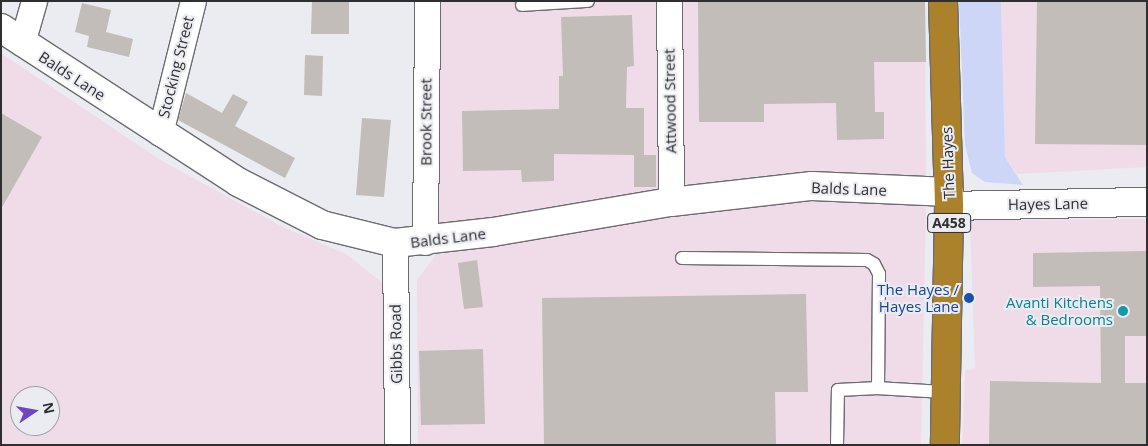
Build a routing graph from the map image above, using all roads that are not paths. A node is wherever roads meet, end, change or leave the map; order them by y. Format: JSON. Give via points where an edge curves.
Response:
{"nodes":[{"id":1,"x":34,"y":1,"type":"edge"},
{"id":2,"x":193,"y":1,"type":"edge"},
{"id":3,"x":427,"y":1,"type":"edge"},
{"id":4,"x":588,"y":1,"type":"edge"},
{"id":5,"x":669,"y":1,"type":"edge"},
{"id":6,"x":943,"y":1,"type":"edge"},
{"id":7,"x":522,"y":4,"type":"dead end"},
{"id":8,"x":12,"y":36,"type":"edge"},
{"id":9,"x":160,"y":133,"type":"junction"},
{"id":10,"x":949,"y":199,"type":"junction"},
{"id":11,"x":671,"y":202,"type":"junction"},
{"id":12,"x":1147,"y":202,"type":"edge"},
{"id":13,"x":425,"y":242,"type":"junction"},
{"id":14,"x":395,"y":243,"type":"junction"},
{"id":15,"x":682,"y":258,"type":"dead end"},
{"id":16,"x":878,"y":388,"type":"junction"},
{"id":17,"x":946,"y":392,"type":"junction"},
{"id":18,"x":397,"y":445,"type":"edge"},
{"id":19,"x":837,"y":445,"type":"edge"},
{"id":20,"x":945,"y":445,"type":"edge"}],
"edges":[{"from":1,"to":8,"type":"street"},
{"from":2,"to":9,"type":"street","name":"Stocking Street"},
{"from":3,"to":13,"type":"street","name":"Brook Street"},
{"from":4,"to":7,"type":"lane"},
{"from":5,"to":11,"type":"street","name":"Attwood Street"},
{"from":6,"to":10,"type":"highway","name":"The Hayes","number":"A458"},
{"from":8,"to":9,"type":"street","name":"Balds Lane"},
{"from":9,"to":14,"type":"street","name":"Balds Lane","via":[[238,182],[322,225]]},
{"from":10,"to":11,"type":"street","name":"Balds Lane","via":[[812,186]]},
{"from":10,"to":12,"type":"street","name":"Hayes Lane"},
{"from":10,"to":17,"type":"highway","name":"The Hayes","number":"A458"},
{"from":11,"to":13,"type":"street","name":"Balds Lane"},
{"from":13,"to":14,"type":"street","name":"Balds Lane"},
{"from":14,"to":18,"type":"street","name":"Gibbs Road"},
{"from":15,"to":16,"type":"lane","via":[[867,260],[874,264],[879,274]]},
{"from":16,"to":17,"type":"lane"},
{"from":16,"to":19,"type":"lane","via":[[838,390]]},
{"from":17,"to":20,"type":"highway","name":"The Hayes","number":"A458"}]}
